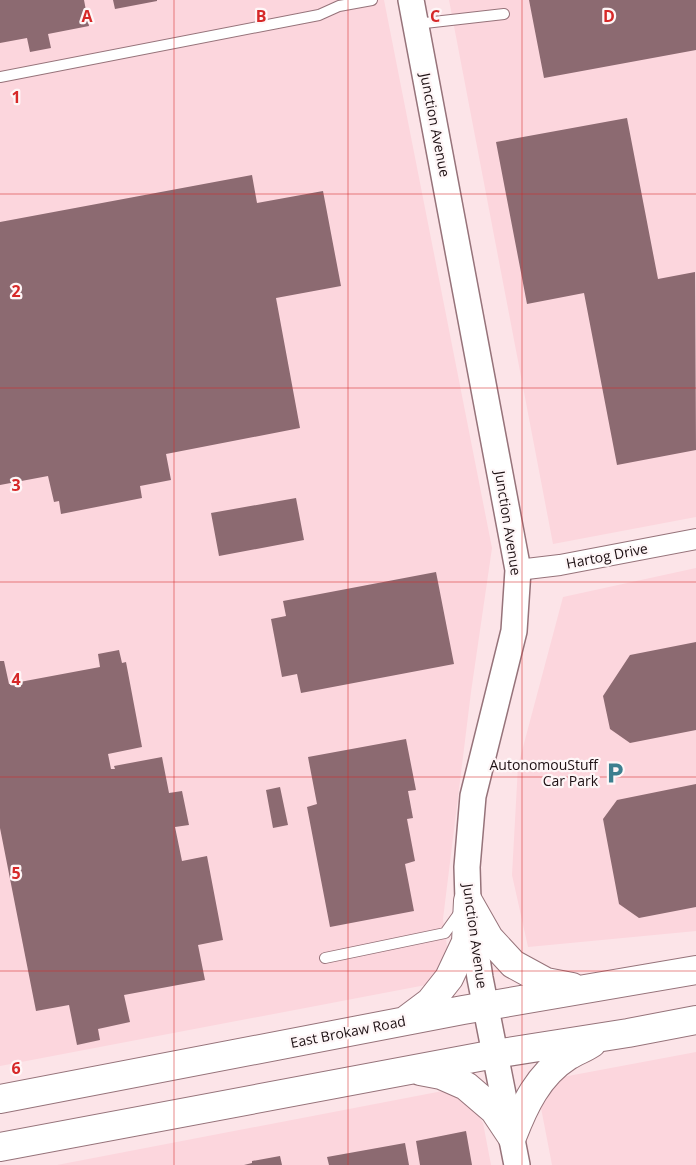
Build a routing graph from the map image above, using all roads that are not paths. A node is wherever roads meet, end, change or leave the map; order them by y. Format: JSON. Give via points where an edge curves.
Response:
{"nodes":[{"id":1,"x":372,"y":0,"type":"edge"},
{"id":2,"x":338,"y":3,"type":"edge"},
{"id":3,"x":413,"y":12,"type":"edge"},
{"id":4,"x":504,"y":14,"type":"dead end"},
{"id":5,"x":0,"y":77,"type":"edge"},
{"id":6,"x":696,"y":538,"type":"edge"},
{"id":7,"x":518,"y":570,"type":"junction"},
{"id":8,"x":468,"y":901,"type":"junction"},
{"id":9,"x":325,"y":958,"type":"dead end"},
{"id":10,"x":696,"y":970,"type":"edge"},
{"id":11,"x":580,"y":989,"type":"junction"},
{"id":12,"x":486,"y":1006,"type":"junction"},
{"id":13,"x":696,"y":1020,"type":"edge"},
{"id":14,"x":405,"y":1021,"type":"junction"},
{"id":15,"x":628,"y":1033,"type":"junction"},
{"id":16,"x":495,"y":1054,"type":"junction"},
{"id":17,"x":412,"y":1070,"type":"junction"},
{"id":18,"x":0,"y":1099,"type":"edge"},
{"id":19,"x":512,"y":1138,"type":"junction"},
{"id":20,"x":0,"y":1147,"type":"edge"},
{"id":21,"x":517,"y":1165,"type":"edge"}],
"edges":[{"from":1,"to":2,"type":"lane"},
{"from":2,"to":5,"type":"lane","via":[[319,15]]},
{"from":3,"to":4,"type":"lane"},
{"from":3,"to":7,"type":"street","name":"Junction Avenue"},
{"from":6,"to":7,"type":"street","name":"Hartog Drive","via":[[560,565]]},
{"from":7,"to":8,"type":"street","name":"Junction Avenue","via":[[514,631],[472,796]]},
{"from":8,"to":9,"type":"lane","via":[[445,933]]},
{"from":8,"to":11,"type":"main road","via":[[489,938],[513,964],[546,982]]},
{"from":8,"to":12,"type":"street","name":"Junction Avenue"},
{"from":8,"to":14,"type":"main road","via":[[466,942],[449,978],[430,1002]]},
{"from":10,"to":11,"type":"main road","name":"East Brokaw Road"},
{"from":11,"to":12,"type":"main road","name":"East Brokaw Road"},
{"from":12,"to":14,"type":"main road","name":"East Brokaw Road"},
{"from":12,"to":16,"type":"street","name":"Junction Avenue"},
{"from":13,"to":15,"type":"main road"},
{"from":14,"to":18,"type":"main road","name":"East Brokaw Road"},
{"from":15,"to":16,"type":"main road"},
{"from":15,"to":19,"type":"main road","via":[[596,1042],[567,1057],[548,1073],[524,1106]]},
{"from":16,"to":17,"type":"main road"},
{"from":16,"to":19,"type":"street","name":"Junction Avenue"},
{"from":17,"to":19,"type":"main road","via":[[442,1075],[466,1086],[494,1110]]},
{"from":17,"to":20,"type":"main road"},
{"from":19,"to":21,"type":"street","name":"Junction Avenue"}]}
